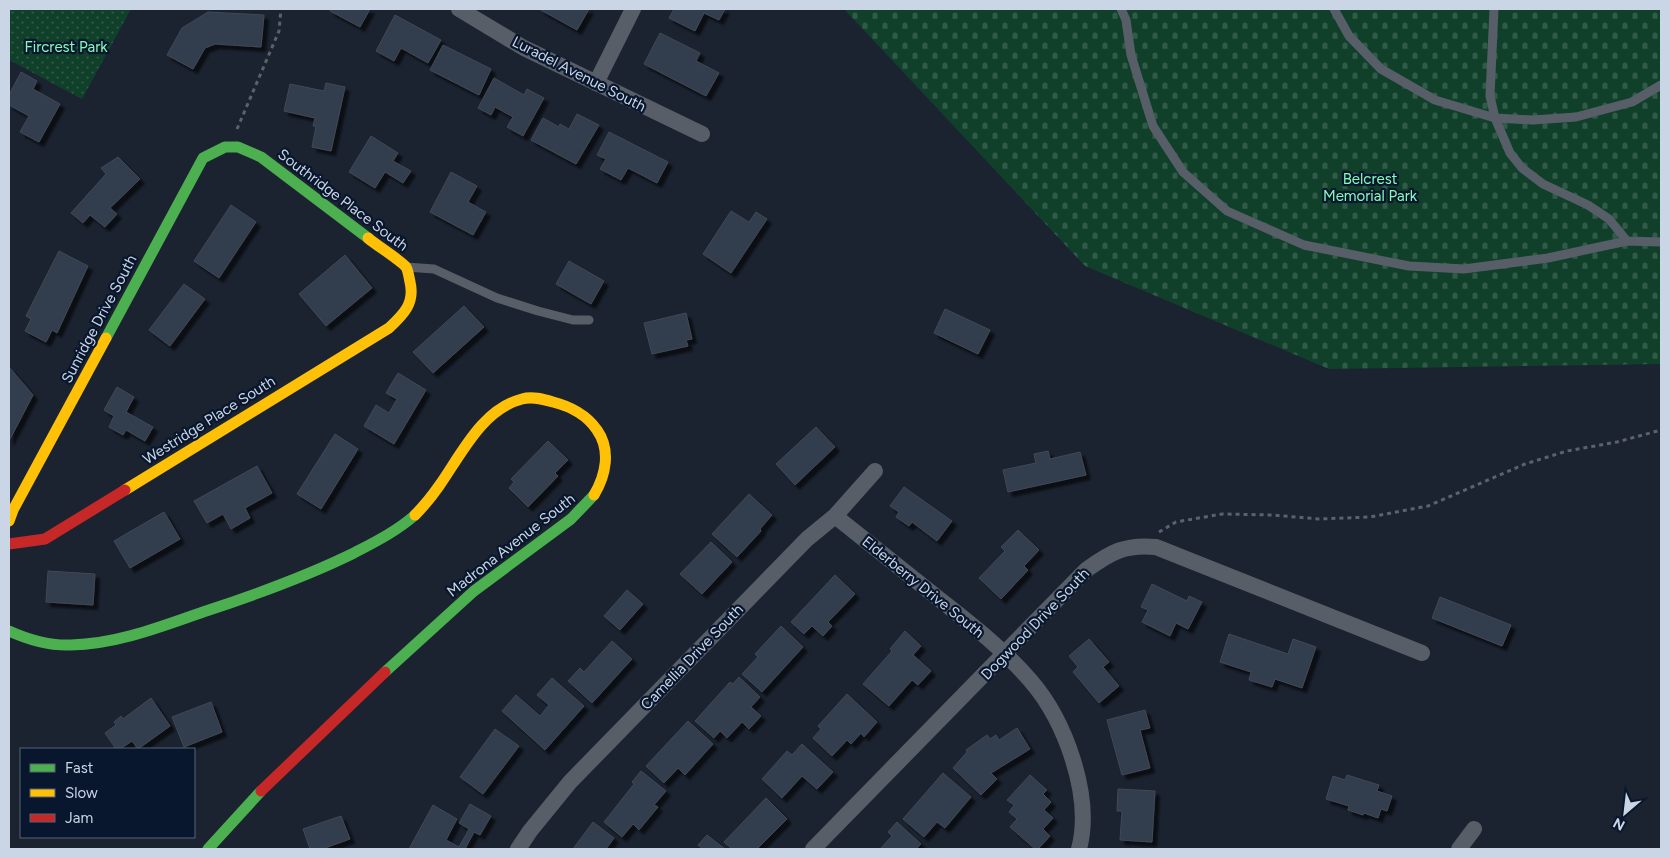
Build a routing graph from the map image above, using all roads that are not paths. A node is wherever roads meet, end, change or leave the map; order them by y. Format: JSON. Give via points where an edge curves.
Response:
{"nodes":[{"id":1,"x":459,"y":9,"type":"edge"},
{"id":2,"x":633,"y":9,"type":"edge"},
{"id":3,"x":1120,"y":9,"type":"edge"},
{"id":4,"x":1334,"y":9,"type":"edge"},
{"id":5,"x":1494,"y":9,"type":"edge"},
{"id":6,"x":596,"y":83,"type":"junction"},
{"id":7,"x":1661,"y":85,"type":"edge"},
{"id":8,"x":1495,"y":118,"type":"junction"},
{"id":9,"x":702,"y":134,"type":"dead end"},
{"id":10,"x":230,"y":146,"type":"joint"},
{"id":11,"x":1627,"y":241,"type":"junction"},
{"id":12,"x":1661,"y":242,"type":"edge"},
{"id":13,"x":406,"y":267,"type":"junction"},
{"id":14,"x":412,"y":300,"type":"joint"},
{"id":15,"x":589,"y":320,"type":"dead end"},
{"id":16,"x":875,"y":471,"type":"dead end"},
{"id":17,"x":835,"y":516,"type":"junction"},
{"id":18,"x":9,"y":521,"type":"edge"},
{"id":19,"x":9,"y":544,"type":"edge"},
{"id":20,"x":9,"y":631,"type":"edge"},
{"id":21,"x":1422,"y":653,"type":"dead end"},
{"id":22,"x":1005,"y":654,"type":"junction"},
{"id":23,"x":1474,"y":829,"type":"dead end"},
{"id":24,"x":208,"y":849,"type":"edge"},
{"id":25,"x":518,"y":849,"type":"edge"},
{"id":26,"x":813,"y":849,"type":"edge"},
{"id":27,"x":1079,"y":849,"type":"edge"},
{"id":28,"x":1459,"y":849,"type":"edge"}],
"edges":[{"from":1,"to":6,"type":"street","name":"Luradel Avenue South","via":[[524,48]]},
{"from":2,"to":6,"type":"street"},
{"from":3,"to":11,"type":"lane","via":[[1126,20],[1131,55],[1153,126],[1183,172],[1227,211],[1304,245],[1409,266],[1464,269],[1548,258]]},
{"from":4,"to":8,"type":"lane","via":[[1349,36],[1381,69],[1435,100]]},
{"from":5,"to":8,"type":"lane","via":[[1490,96]]},
{"from":6,"to":9,"type":"street","name":"Luradel Avenue South"},
{"from":7,"to":8,"type":"lane","via":[[1632,102],[1576,117]]},
{"from":8,"to":11,"type":"lane","via":[[1510,153],[1522,168],[1543,184],[1609,218]]},
{"from":10,"to":13,"type":"main road","name":"Southridge Place South","via":[[261,157]]},
{"from":10,"to":18,"type":"main road","name":"Sunridge Drive South","via":[[203,158]]},
{"from":11,"to":12,"type":"lane"},
{"from":13,"to":14,"type":"main road","name":"Southridge Place South","via":[[412,286]]},
{"from":13,"to":15,"type":"lane","via":[[434,269],[497,298],[573,320]]},
{"from":14,"to":19,"type":"main road","name":"Westridge Place South","via":[[404,315],[389,328],[45,538]]},
{"from":16,"to":17,"type":"street","name":"Camellia Drive South"},
{"from":17,"to":22,"type":"street","name":"Elderberry Drive South"},
{"from":17,"to":25,"type":"street","name":"Camellia Drive South","via":[[807,539],[570,782]]},
{"from":20,"to":24,"type":"main road","name":"Madrona Avenue South","via":[[51,645],[118,640],[284,585],[340,560],[412,518],[428,503],[487,418],[522,399],[555,402],[570,408],[595,426],[606,449],[606,463],[603,478],[586,505],[474,591],[404,654],[261,791]]},
{"from":21,"to":22,"type":"street","name":"Dogwood Drive South","via":[[1156,547],[1138,545],[1105,556],[1086,570]]},
{"from":22,"to":26,"type":"street","name":"Dogwood Drive South"},
{"from":22,"to":27,"type":"street","name":"Elderberry Drive South","via":[[1030,680],[1053,713],[1067,743],[1079,779],[1082,808]]},
{"from":23,"to":28,"type":"street"}]}
